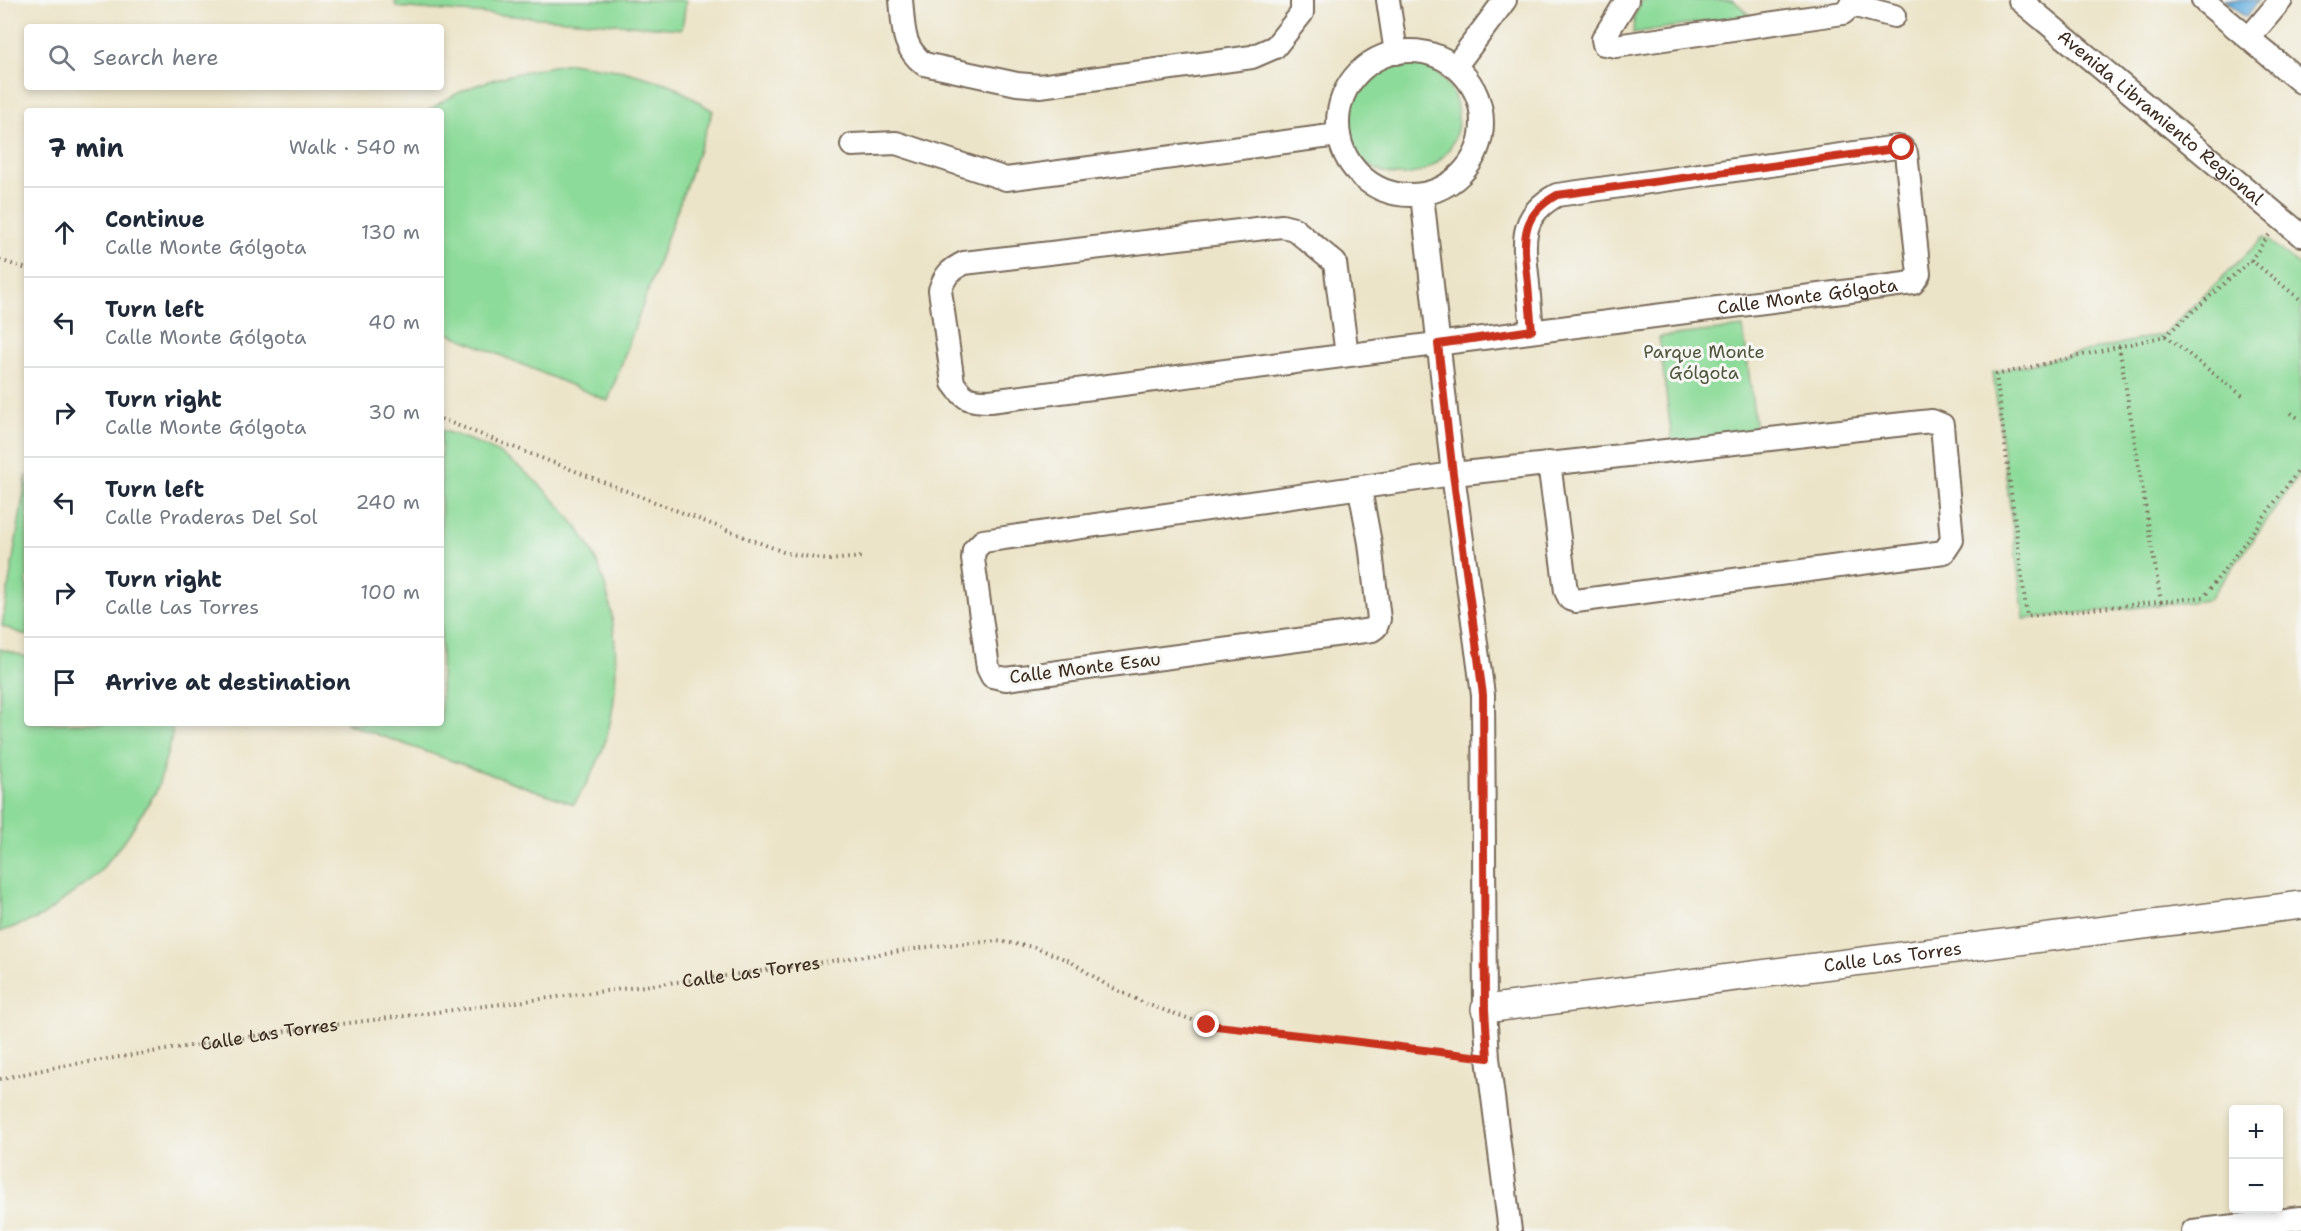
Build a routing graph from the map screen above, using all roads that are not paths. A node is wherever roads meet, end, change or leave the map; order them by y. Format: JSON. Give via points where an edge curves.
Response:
{"nodes":[{"id":1,"x":901,"y":0,"type":"edge"},
{"id":2,"x":1302,"y":0,"type":"edge"},
{"id":3,"x":1388,"y":0,"type":"edge"},
{"id":4,"x":1505,"y":0,"type":"edge"},
{"id":5,"x":1627,"y":0,"type":"edge"},
{"id":6,"x":2020,"y":0,"type":"edge"},
{"id":7,"x":2203,"y":0,"type":"edge"},
{"id":8,"x":2281,"y":0,"type":"edge"},
{"id":9,"x":1852,"y":3,"type":"edge"},
{"id":10,"x":1894,"y":16,"type":"dead end"},
{"id":11,"x":2249,"y":38,"type":"junction"},
{"id":12,"x":1396,"y":53,"type":"junction"},
{"id":13,"x":1455,"y":67,"type":"junction"},
{"id":14,"x":2301,"y":82,"type":"edge"},
{"id":15,"x":1338,"y":135,"type":"junction"},
{"id":16,"x":852,"y":145,"type":"dead end"},
{"id":17,"x":1422,"y":195,"type":"junction"},
{"id":18,"x":2301,"y":235,"type":"edge"},
{"id":19,"x":1532,"y":330,"type":"junction"},
{"id":20,"x":1438,"y":344,"type":"junction"},
{"id":21,"x":1347,"y":355,"type":"junction"},
{"id":22,"x":1549,"y":463,"type":"junction"},
{"id":23,"x":1453,"y":474,"type":"junction"},
{"id":24,"x":1360,"y":489,"type":"junction"},
{"id":25,"x":2301,"y":905,"type":"edge"},
{"id":26,"x":1485,"y":1009,"type":"junction"},
{"id":27,"x":2301,"y":1218,"type":"edge"},
{"id":28,"x":1510,"y":1231,"type":"edge"},
{"id":29,"x":2193,"y":1231,"type":"edge"}],
"edges":[{"from":1,"to":2,"type":"street","via":[[906,43],[912,55],[924,64],[1041,86],[1252,57],[1275,47],[1302,12]]},
{"from":3,"to":12,"type":"street"},
{"from":4,"to":13,"type":"street"},
{"from":5,"to":9,"type":"street","via":[[1603,39],[1604,44],[1617,46],[1843,13]]},
{"from":6,"to":18,"type":"street","name":"Avenida Libramiento Regional"},
{"from":7,"to":11,"type":"street"},
{"from":8,"to":11,"type":"street"},
{"from":9,"to":10,"type":"street"},
{"from":11,"to":14,"type":"street"},
{"from":12,"to":13,"type":"street","via":[[1434,55]]},
{"from":12,"to":15,"type":"street","via":[[1365,66],[1348,84],[1339,106]]},
{"from":13,"to":17,"type":"street","via":[[1472,85],[1481,107],[1483,130],[1477,153],[1464,173],[1445,188]]},
{"from":15,"to":16,"type":"street","via":[[1006,179],[896,143]]},
{"from":15,"to":17,"type":"street","via":[[1357,174],[1376,188],[1399,195]]},
{"from":17,"to":20,"type":"street"},
{"from":19,"to":19,"type":"street","name":"Calle Monte Gólgota","via":[[1913,283],[1919,274],[1906,153],[1897,147],[1557,195],[1537,209],[1524,239]]},
{"from":19,"to":20,"type":"street","name":"Calle Monte Gólgota"},
{"from":20,"to":21,"type":"street","name":"Calle Monte Gólgota"},
{"from":20,"to":23,"type":"street"},
{"from":21,"to":21,"type":"street","name":"Calle Monte Gólgota","via":[[972,401],[961,396],[953,383],[940,290],[944,277],[964,263],[1282,226],[1294,229],[1335,263]]},
{"from":22,"to":22,"type":"street","name":"Calle Monte Esau","via":[[1566,591],[1576,601],[1944,552],[1952,540],[1942,425],[1932,421]]},
{"from":22,"to":23,"type":"street","name":"Calle Monte Esau"},
{"from":23,"to":24,"type":"street","name":"Calle Monte Esau"},
{"from":23,"to":26,"type":"street","via":[[1483,695]]},
{"from":24,"to":24,"type":"street","name":"Calle Monte Esau","via":[[983,541],[974,550],[973,559],[988,668],[992,676],[1006,679],[1372,630],[1379,619]]},
{"from":25,"to":26,"type":"main road","name":"Calle Las Torres"},
{"from":26,"to":28,"type":"street"},
{"from":27,"to":29,"type":"street"}]}
